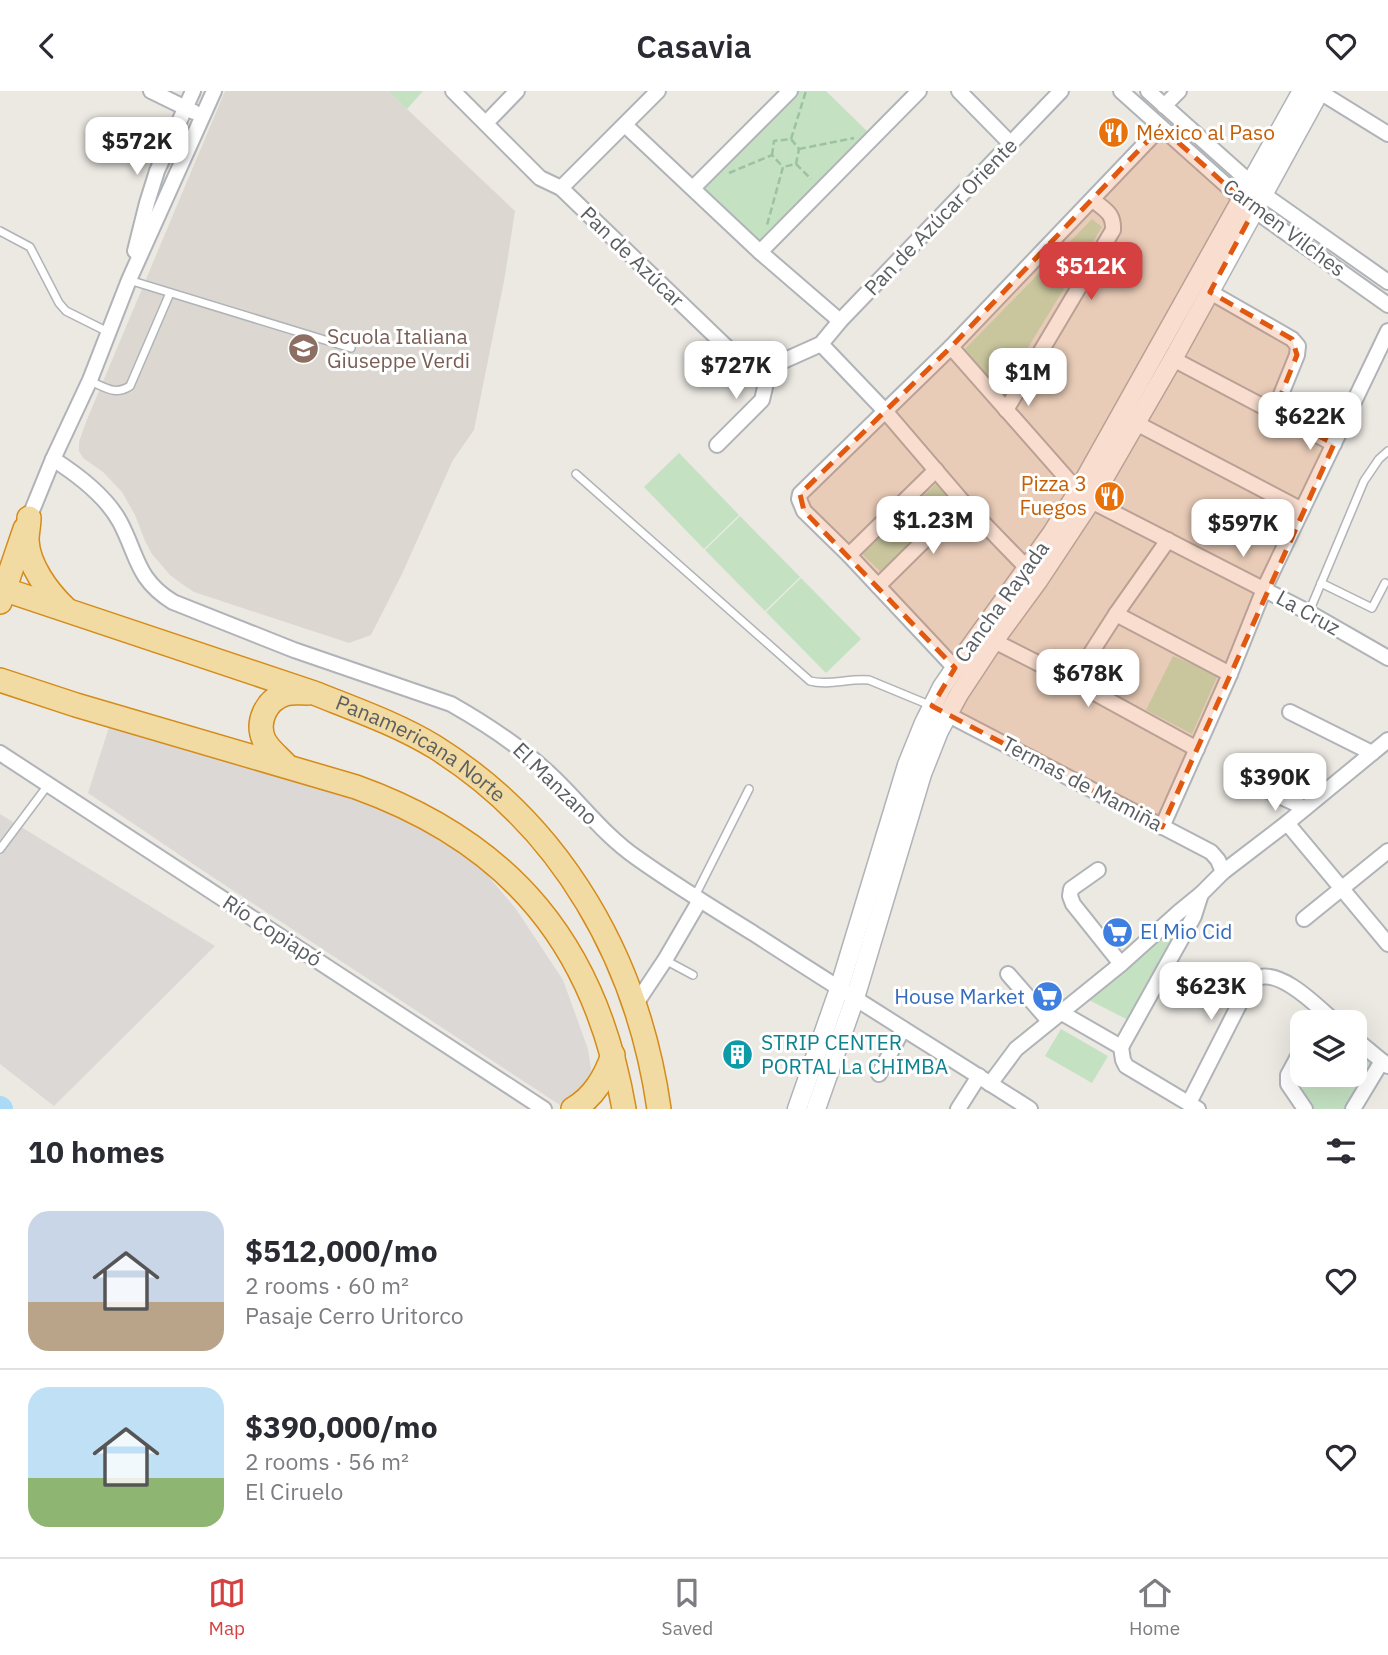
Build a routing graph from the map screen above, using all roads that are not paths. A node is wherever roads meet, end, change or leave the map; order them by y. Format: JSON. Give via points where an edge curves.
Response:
{"nodes":[{"id":1,"x":151,"y":91,"type":"edge"},
{"id":2,"x":193,"y":91,"type":"edge"},
{"id":3,"x":214,"y":91,"type":"edge"},
{"id":4,"x":453,"y":91,"type":"edge"},
{"id":5,"x":517,"y":91,"type":"edge"},
{"id":6,"x":658,"y":91,"type":"edge"},
{"id":7,"x":790,"y":91,"type":"edge"},
{"id":8,"x":919,"y":91,"type":"edge"},
{"id":9,"x":959,"y":91,"type":"edge"},
{"id":10,"x":1060,"y":91,"type":"edge"},
{"id":11,"x":1121,"y":91,"type":"edge"},
{"id":12,"x":1148,"y":91,"type":"edge"},
{"id":13,"x":1179,"y":91,"type":"edge"},
{"id":14,"x":1314,"y":91,"type":"edge"},
{"id":15,"x":1164,"y":106,"type":"junction"},
{"id":16,"x":186,"y":108,"type":"junction"},
{"id":17,"x":202,"y":116,"type":"junction"},
{"id":18,"x":486,"y":123,"type":"junction"},
{"id":19,"x":625,"y":125,"type":"junction"},
{"id":20,"x":1161,"y":127,"type":"junction"},
{"id":21,"x":1388,"y":134,"type":"edge"},
{"id":22,"x":1012,"y":144,"type":"junction"},
{"id":23,"x":561,"y":188,"type":"junction"},
{"id":24,"x":693,"y":188,"type":"junction"},
{"id":25,"x":1252,"y":197,"type":"junction"},
{"id":26,"x":1093,"y":200,"type":"junction"},
{"id":27,"x":0,"y":231,"type":"edge"},
{"id":28,"x":760,"y":251,"type":"junction"},
{"id":29,"x":129,"y":280,"type":"junction"},
{"id":30,"x":1388,"y":282,"type":"edge"},
{"id":31,"x":1210,"y":292,"type":"junction"},
{"id":32,"x":170,"y":293,"type":"junction"},
{"id":33,"x":1388,"y":305,"type":"edge"},
{"id":34,"x":840,"y":321,"type":"junction"},
{"id":35,"x":1388,"y":331,"type":"edge"},
{"id":36,"x":109,"y":333,"type":"junction"},
{"id":37,"x":821,"y":344,"type":"junction"},
{"id":38,"x":951,"y":347,"type":"junction"},
{"id":39,"x":351,"y":348,"type":"dead end"},
{"id":40,"x":1173,"y":359,"type":"junction"},
{"id":41,"x":768,"y":364,"type":"junction"},
{"id":42,"x":89,"y":380,"type":"junction"},
{"id":43,"x":1006,"y":411,"type":"junction"},
{"id":44,"x":886,"y":412,"type":"junction"},
{"id":45,"x":1274,"y":412,"type":"junction"},
{"id":46,"x":1136,"y":423,"type":"junction"},
{"id":47,"x":1334,"y":444,"type":"junction"},
{"id":48,"x":717,"y":445,"type":"dead end"},
{"id":49,"x":1388,"y":451,"type":"edge"},
{"id":50,"x":53,"y":459,"type":"junction"},
{"id":51,"x":936,"y":470,"type":"junction"},
{"id":52,"x":576,"y":474,"type":"dead end"},
{"id":53,"x":1085,"y":496,"type":"junction"},
{"id":54,"x":963,"y":502,"type":"junction"},
{"id":55,"x":1302,"y":510,"type":"junction"},
{"id":56,"x":29,"y":518,"type":"junction"},
{"id":57,"x":1168,"y":540,"type":"junction"},
{"id":58,"x":0,"y":548,"type":"edge"},
{"id":59,"x":849,"y":555,"type":"junction"},
{"id":60,"x":1027,"y":568,"type":"junction"},
{"id":61,"x":1321,"y":583,"type":"junction"},
{"id":62,"x":1385,"y":583,"type":"dead end"},
{"id":63,"x":878,"y":586,"type":"junction"},
{"id":64,"x":1264,"y":589,"type":"junction"},
{"id":65,"x":1,"y":593,"type":"edge"},
{"id":66,"x":67,"y":610,"type":"junction"},
{"id":67,"x":1308,"y":612,"type":"junction"},
{"id":68,"x":1115,"y":614,"type":"junction"},
{"id":69,"x":994,"y":641,"type":"junction"},
{"id":70,"x":1388,"y":657,"type":"edge"},
{"id":71,"x":955,"y":668,"type":"junction"},
{"id":72,"x":1230,"y":674,"type":"junction"},
{"id":73,"x":0,"y":680,"type":"edge"},
{"id":74,"x":1073,"y":681,"type":"junction"},
{"id":75,"x":314,"y":693,"type":"junction"},
{"id":76,"x":940,"y":710,"type":"junction"},
{"id":77,"x":1290,"y":712,"type":"dead end"},
{"id":78,"x":1388,"y":740,"type":"edge"},
{"id":79,"x":1197,"y":749,"type":"junction"},
{"id":80,"x":0,"y":753,"type":"edge"},
{"id":81,"x":1372,"y":753,"type":"junction"},
{"id":82,"x":287,"y":765,"type":"junction"},
{"id":83,"x":48,"y":785,"type":"junction"},
{"id":84,"x":1260,"y":787,"type":"dead end"},
{"id":85,"x":749,"y":789,"type":"dead end"},
{"id":86,"x":1305,"y":808,"type":"junction"},
{"id":87,"x":1287,"y":823,"type":"junction"},
{"id":88,"x":1162,"y":827,"type":"junction"},
{"id":89,"x":0,"y":849,"type":"edge"},
{"id":90,"x":1388,"y":851,"type":"edge"},
{"id":91,"x":1098,"y":870,"type":"dead end"},
{"id":92,"x":1223,"y":872,"type":"junction"},
{"id":93,"x":1341,"y":888,"type":"junction"},
{"id":94,"x":1201,"y":894,"type":"junction"},
{"id":95,"x":698,"y":898,"type":"junction"},
{"id":96,"x":1304,"y":919,"type":"dead end"},
{"id":97,"x":1388,"y":944,"type":"edge"},
{"id":98,"x":665,"y":960,"type":"junction"},
{"id":99,"x":1121,"y":964,"type":"junction"},
{"id":100,"x":1007,"y":974,"type":"dead end"},
{"id":101,"x":693,"y":975,"type":"dead end"},
{"id":102,"x":847,"y":994,"type":"junction"},
{"id":103,"x":635,"y":1005,"type":"junction"},
{"id":104,"x":1314,"y":1010,"type":"edge"},
{"id":105,"x":1055,"y":1016,"type":"junction"},
{"id":106,"x":903,"y":1029,"type":"junction"},
{"id":107,"x":1121,"y":1047,"type":"junction"},
{"id":108,"x":1367,"y":1048,"type":"edge"},
{"id":109,"x":613,"y":1055,"type":"junction"},
{"id":110,"x":1385,"y":1063,"type":"edge"},
{"id":111,"x":879,"y":1074,"type":"dead end"},
{"id":112,"x":984,"y":1080,"type":"junction"},
{"id":113,"x":1290,"y":1087,"type":"edge"},
{"id":114,"x":1194,"y":1106,"type":"edge"},
{"id":115,"x":544,"y":1109,"type":"edge"},
{"id":116,"x":573,"y":1109,"type":"edge"},
{"id":117,"x":624,"y":1109,"type":"edge"},
{"id":118,"x":659,"y":1109,"type":"edge"},
{"id":119,"x":797,"y":1109,"type":"edge"},
{"id":120,"x":816,"y":1109,"type":"edge"},
{"id":121,"x":958,"y":1109,"type":"edge"},
{"id":122,"x":1030,"y":1109,"type":"edge"},
{"id":123,"x":1305,"y":1109,"type":"edge"},
{"id":124,"x":1353,"y":1109,"type":"edge"}],
"edges":[{"from":1,"to":16,"type":"street"},
{"from":2,"to":16,"type":"street"},
{"from":3,"to":17,"type":"street"},
{"from":4,"to":18,"type":"street","name":"Pan de Azúcar"},
{"from":5,"to":18,"type":"street"},
{"from":6,"to":19,"type":"street"},
{"from":7,"to":24,"type":"street"},
{"from":8,"to":28,"type":"street"},
{"from":9,"to":22,"type":"street"},
{"from":10,"to":22,"type":"street","name":"Pan de Azúcar Oriente"},
{"from":11,"to":20,"type":"street","name":"Carmen Vilches"},
{"from":12,"to":15,"type":"street","name":"Carmen Vilches"},
{"from":13,"to":15,"type":"street"},
{"from":14,"to":21,"type":"street"},
{"from":14,"to":25,"type":"street","name":"Cancha Rayada"},
{"from":15,"to":25,"type":"street","name":"Carmen Vilches"},
{"from":16,"to":17,"type":"street"},
{"from":16,"to":29,"type":"street","via":[[153,182]]},
{"from":17,"to":29,"type":"street"},
{"from":18,"to":23,"type":"street","name":"Pan de Azúcar","via":[[540,178]]},
{"from":19,"to":23,"type":"street"},
{"from":19,"to":24,"type":"street"},
{"from":20,"to":25,"type":"street","name":"Carmen Vilches"},
{"from":20,"to":26,"type":"street"},
{"from":22,"to":34,"type":"street","name":"Pan de Azúcar Oriente"},
{"from":23,"to":41,"type":"street","name":"Pan de Azúcar","via":[[739,359]]},
{"from":24,"to":28,"type":"street"},
{"from":25,"to":30,"type":"street","name":"Carmen Vilches"},
{"from":25,"to":31,"type":"street","name":"Cancha Rayada"},
{"from":25,"to":33,"type":"street","name":"Carmen Vilches"},
{"from":25,"to":53,"type":"street","name":"Cancha Rayada"},
{"from":26,"to":38,"type":"street"},
{"from":26,"to":43,"type":"street","via":[[1110,214],[1113,230]]},
{"from":27,"to":36,"type":"lane","via":[[30,247],[66,311]]},
{"from":28,"to":34,"type":"street"},
{"from":29,"to":32,"type":"lane"},
{"from":29,"to":36,"type":"street"},
{"from":31,"to":40,"type":"street","name":"Cancha Rayada"},
{"from":31,"to":45,"type":"street","via":[[1298,346]]},
{"from":32,"to":39,"type":"lane"},
{"from":32,"to":42,"type":"lane","via":[[130,386],[115,392]]},
{"from":34,"to":37,"type":"street","name":"Pan de Azúcar Oriente"},
{"from":35,"to":47,"type":"street"},
{"from":36,"to":42,"type":"street"},
{"from":37,"to":41,"type":"street"},
{"from":37,"to":44,"type":"street"},
{"from":38,"to":43,"type":"street"},
{"from":38,"to":44,"type":"street"},
{"from":40,"to":45,"type":"street"},
{"from":40,"to":46,"type":"street","name":"Cancha Rayada"},
{"from":41,"to":48,"type":"street","via":[[762,400]]},
{"from":42,"to":50,"type":"street"},
{"from":43,"to":53,"type":"street"},
{"from":44,"to":51,"type":"street"},
{"from":44,"to":59,"type":"street","via":[[800,494],[804,510]]},
{"from":45,"to":47,"type":"street"},
{"from":46,"to":53,"type":"street","name":"Cancha Rayada"},
{"from":46,"to":55,"type":"street"},
{"from":47,"to":55,"type":"street"},
{"from":49,"to":61,"type":"lane","via":[[1364,481]]},
{"from":50,"to":56,"type":"street"},
{"from":50,"to":95,"type":"street","name":"El Manzano","via":[[107,505],[140,569],[164,596],[294,650],[451,704],[474,717],[534,760],[617,843]]},
{"from":51,"to":54,"type":"street"},
{"from":51,"to":59,"type":"street"},
{"from":52,"to":76,"type":"lane","via":[[810,681],[869,681]]},
{"from":53,"to":57,"type":"street","name":"La Cruz"},
{"from":53,"to":60,"type":"street","name":"Cancha Rayada"},
{"from":53,"to":69,"type":"street","name":"Cancha Rayada","via":[[1038,581]]},
{"from":54,"to":60,"type":"street"},
{"from":54,"to":63,"type":"street"},
{"from":55,"to":64,"type":"street"},
{"from":56,"to":58,"type":"highway"},
{"from":56,"to":65,"type":"highway"},
{"from":56,"to":66,"type":"highway","via":[[27,540],[32,560],[46,587]]},
{"from":57,"to":64,"type":"street","name":"La Cruz"},
{"from":57,"to":68,"type":"street"},
{"from":59,"to":63,"type":"street"},
{"from":60,"to":71,"type":"street","name":"Cancha Rayada"},
{"from":61,"to":62,"type":"lane","via":[[1372,608]]},
{"from":61,"to":67,"type":"lane"},
{"from":63,"to":71,"type":"street"},
{"from":64,"to":67,"type":"street","name":"La Cruz"},
{"from":64,"to":72,"type":"street"},
{"from":65,"to":66,"type":"highway","name":"Panamericana Norte"},
{"from":66,"to":75,"type":"highway","name":"Panamericana Norte"},
{"from":67,"to":70,"type":"street","name":"La Cruz"},
{"from":68,"to":72,"type":"street"},
{"from":68,"to":74,"type":"street"},
{"from":69,"to":74,"type":"street"},
{"from":69,"to":76,"type":"street","name":"Cancha Rayada"},
{"from":71,"to":76,"type":"street","name":"Cancha Rayada"},
{"from":72,"to":79,"type":"street"},
{"from":73,"to":82,"type":"highway"},
{"from":74,"to":79,"type":"street"},
{"from":75,"to":82,"type":"highway","via":[[282,695],[263,714],[265,741]]},
{"from":75,"to":103,"type":"highway","name":"Panamericana Norte","via":[[433,745],[525,820],[588,902]]},
{"from":76,"to":88,"type":"street","name":"Termas de Mamiña"},
{"from":76,"to":102,"type":"street","name":"Cancha Rayada","via":[[907,765]]},
{"from":77,"to":81,"type":"street"},
{"from":78,"to":81,"type":"street"},
{"from":79,"to":88,"type":"street"},
{"from":80,"to":83,"type":"street","name":"Río Copiapó"},
{"from":81,"to":86,"type":"street"},
{"from":82,"to":109,"type":"highway","via":[[405,806],[496,864],[538,907],[568,950]]},
{"from":83,"to":89,"type":"lane"},
{"from":83,"to":115,"type":"street","name":"Río Copiapó"},
{"from":84,"to":86,"type":"street"},
{"from":85,"to":95,"type":"lane"},
{"from":86,"to":87,"type":"street"},
{"from":87,"to":92,"type":"street"},
{"from":87,"to":93,"type":"street"},
{"from":88,"to":92,"type":"street","name":"Termas de Mamiña","via":[[1211,852]]},
{"from":90,"to":93,"type":"street"},
{"from":91,"to":99,"type":"street","via":[[1070,896]]},
{"from":92,"to":94,"type":"street"},
{"from":93,"to":96,"type":"street"},
{"from":93,"to":97,"type":"street"},
{"from":94,"to":99,"type":"street"},
{"from":94,"to":107,"type":"street","via":[[1194,916]]},
{"from":95,"to":98,"type":"street"},
{"from":95,"to":102,"type":"street","name":"El Manzano"},
{"from":98,"to":101,"type":"lane"},
{"from":98,"to":103,"type":"street"},
{"from":99,"to":105,"type":"street"},
{"from":100,"to":105,"type":"street"},
{"from":102,"to":106,"type":"street","name":"El Manzano"},
{"from":102,"to":119,"type":"street","name":"Cancha Rayada"},
{"from":102,"to":120,"type":"street","name":"Cancha Rayada"},
{"from":103,"to":118,"type":"highway","name":"Panamericana Norte"},
{"from":104,"to":114,"type":"street","via":[[1299,992],[1277,978],[1254,979]]},
{"from":105,"to":107,"type":"street"},
{"from":105,"to":112,"type":"street"},
{"from":106,"to":111,"type":"street"},
{"from":106,"to":112,"type":"street","name":"El Manzano"},
{"from":107,"to":114,"type":"street","via":[[1126,1066]]},
{"from":108,"to":110,"type":"street"},
{"from":109,"to":116,"type":"highway","via":[[600,1084]]},
{"from":109,"to":117,"type":"highway"},
{"from":110,"to":124,"type":"street"},
{"from":112,"to":121,"type":"street"},
{"from":112,"to":122,"type":"street","name":"El Manzano"},
{"from":113,"to":123,"type":"street"}]}
